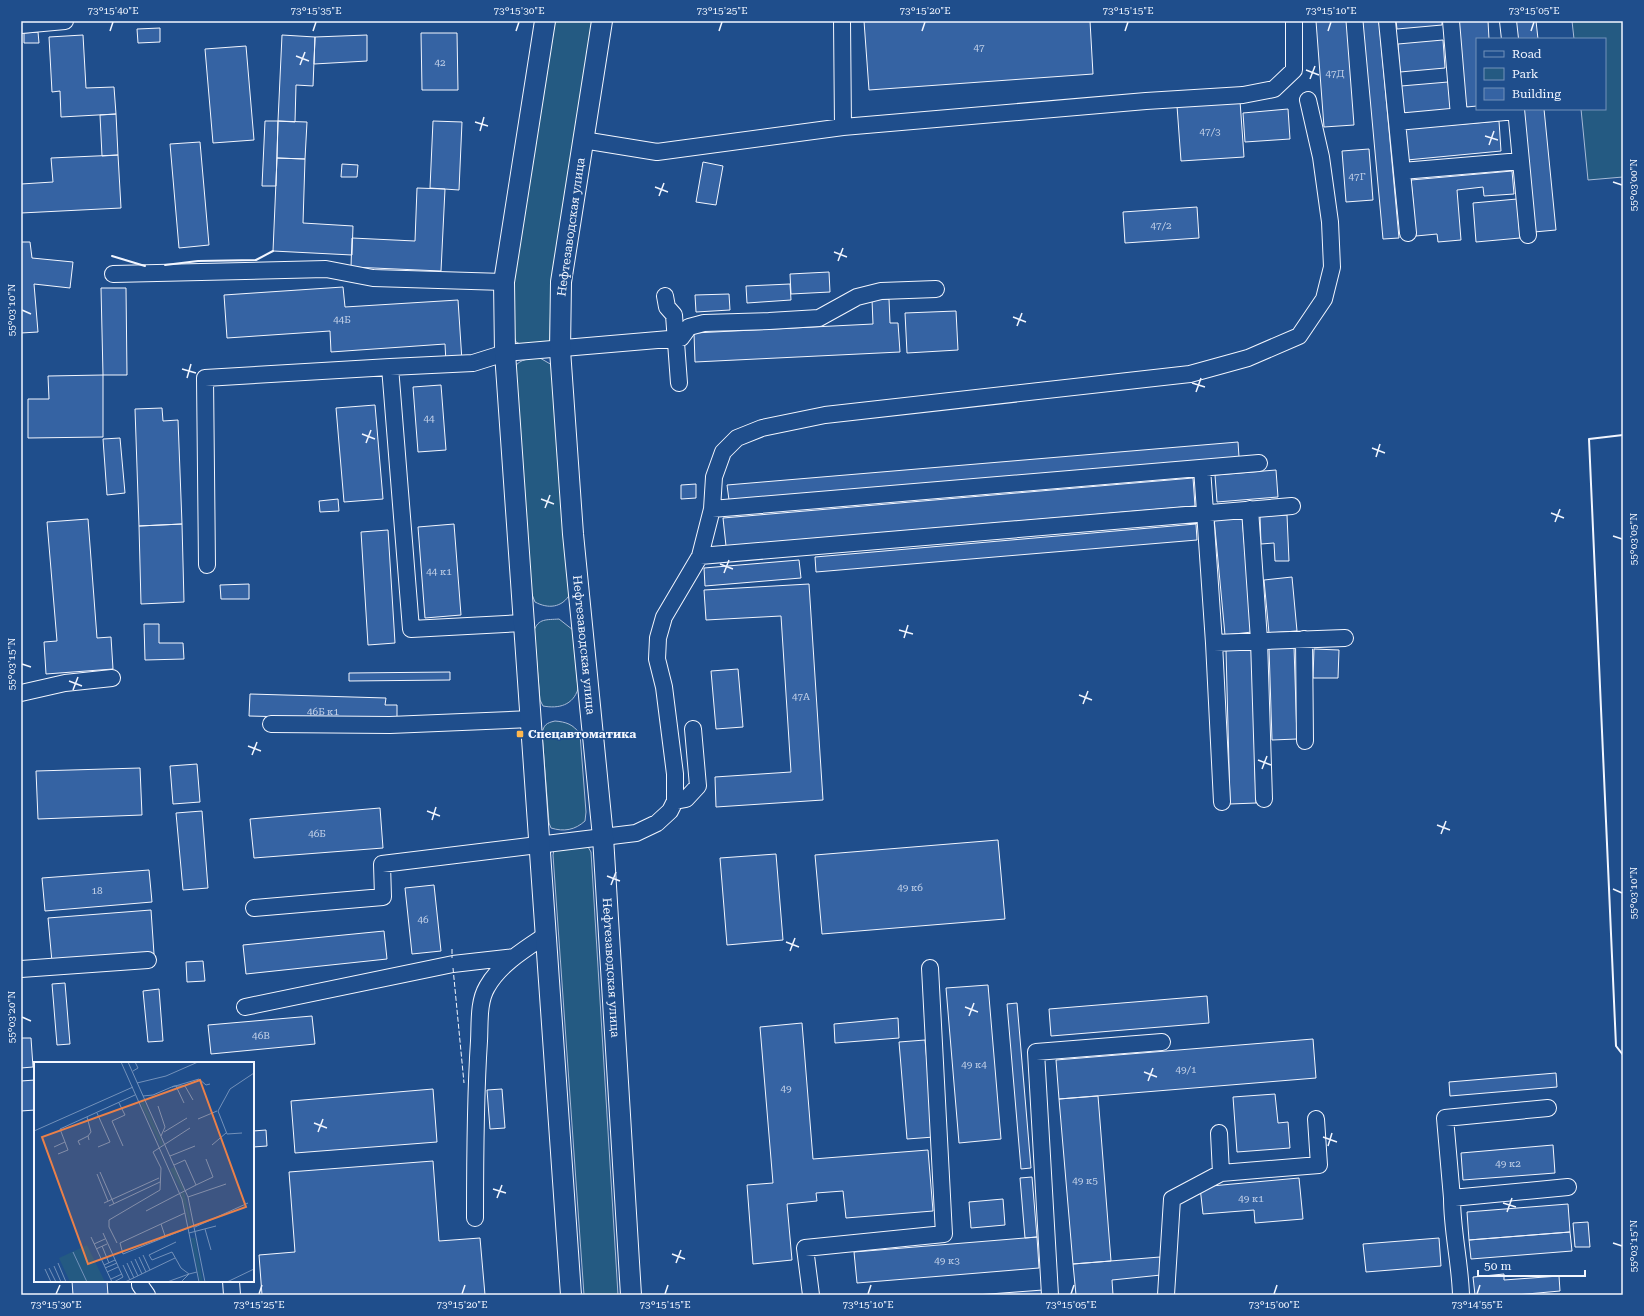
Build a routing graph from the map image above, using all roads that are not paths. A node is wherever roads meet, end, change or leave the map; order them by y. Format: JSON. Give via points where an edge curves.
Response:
{"nodes":[{"id":1,"x":65,"y":21,"type":"edge"},
{"id":2,"x":545,"y":21,"type":"edge"},
{"id":3,"x":602,"y":21,"type":"edge"},
{"id":4,"x":842,"y":21,"type":"edge"},
{"id":5,"x":1294,"y":21,"type":"edge"},
{"id":6,"x":1387,"y":21,"type":"edge"},
{"id":7,"x":1450,"y":21,"type":"edge"},
{"id":8,"x":1508,"y":21,"type":"edge"},
{"id":9,"x":21,"y":25,"type":"edge"},
{"id":10,"x":1510,"y":38,"type":"edge"},
{"id":11,"x":1308,"y":100,"type":"dead end"},
{"id":12,"x":1516,"y":110,"type":"edge"},
{"id":13,"x":1459,"y":116,"type":"junction"},
{"id":14,"x":1397,"y":122,"type":"junction"},
{"id":15,"x":843,"y":127,"type":"junction"},
{"id":16,"x":583,"y":140,"type":"junction"},
{"id":17,"x":1521,"y":161,"type":"junction"},
{"id":18,"x":1402,"y":171,"type":"junction"},
{"id":19,"x":1408,"y":233,"type":"dead end"},
{"id":20,"x":1528,"y":235,"type":"dead end"},
{"id":21,"x":113,"y":274,"type":"dead end"},
{"id":22,"x":504,"y":282,"type":"junction"},
{"id":23,"x":936,"y":289,"type":"dead end"},
{"id":24,"x":665,"y":296,"type":"dead end"},
{"id":25,"x":675,"y":338,"type":"junction"},
{"id":26,"x":560,"y":350,"type":"junction"},
{"id":27,"x":505,"y":353,"type":"junction"},
{"id":28,"x":390,"y":366,"type":"junction"},
{"id":29,"x":679,"y":383,"type":"dead end"},
{"id":30,"x":1259,"y":463,"type":"dead end"},
{"id":31,"x":1202,"y":468,"type":"junction"},
{"id":32,"x":1292,"y":506,"type":"dead end"},
{"id":33,"x":712,"y":509,"type":"junction"},
{"id":34,"x":1250,"y":509,"type":"junction"},
{"id":35,"x":1205,"y":513,"type":"junction"},
{"id":36,"x":700,"y":556,"type":"junction"},
{"id":37,"x":207,"y":565,"type":"dead end"},
{"id":38,"x":524,"y":623,"type":"junction"},
{"id":39,"x":1345,"y":638,"type":"dead end"},
{"id":40,"x":1304,"y":639,"type":"junction"},
{"id":41,"x":1259,"y":640,"type":"junction"},
{"id":42,"x":1214,"y":643,"type":"junction"},
{"id":43,"x":112,"y":678,"type":"dead end"},
{"id":44,"x":21,"y":693,"type":"edge"},
{"id":45,"x":531,"y":719,"type":"junction"},
{"id":46,"x":271,"y":724,"type":"dead end"},
{"id":47,"x":693,"y":729,"type":"dead end"},
{"id":48,"x":1305,"y":740,"type":"dead end"},
{"id":49,"x":1264,"y":798,"type":"dead end"},
{"id":50,"x":675,"y":801,"type":"junction"},
{"id":51,"x":1222,"y":802,"type":"dead end"},
{"id":52,"x":603,"y":837,"type":"junction"},
{"id":53,"x":540,"y":844,"type":"junction"},
{"id":54,"x":254,"y":908,"type":"dead end"},
{"id":55,"x":546,"y":935,"type":"junction"},
{"id":56,"x":514,"y":957,"type":"junction"},
{"id":57,"x":148,"y":960,"type":"dead end"},
{"id":58,"x":930,"y":968,"type":"dead end"},
{"id":59,"x":21,"y":969,"type":"edge"},
{"id":60,"x":245,"y":1007,"type":"dead end"},
{"id":61,"x":1162,"y":1042,"type":"dead end"},
{"id":62,"x":1548,"y":1108,"type":"dead end"},
{"id":63,"x":1316,"y":1119,"type":"dead end"},
{"id":64,"x":1219,"y":1133,"type":"dead end"},
{"id":65,"x":1221,"y":1173,"type":"junction"},
{"id":66,"x":1568,"y":1187,"type":"dead end"},
{"id":67,"x":1452,"y":1198,"type":"junction"},
{"id":68,"x":475,"y":1218,"type":"dead end"},
{"id":69,"x":140,"y":1282,"type":"edge"},
{"id":70,"x":231,"y":1282,"type":"edge"},
{"id":71,"x":147,"y":1295,"type":"edge"},
{"id":72,"x":232,"y":1295,"type":"edge"},
{"id":73,"x":571,"y":1295,"type":"edge"},
{"id":74,"x":631,"y":1295,"type":"edge"},
{"id":75,"x":811,"y":1295,"type":"edge"},
{"id":76,"x":1050,"y":1295,"type":"edge"},
{"id":77,"x":1166,"y":1295,"type":"edge"},
{"id":78,"x":1461,"y":1295,"type":"edge"}],
"edges":[{"from":1,"to":9,"type":"street"},
{"from":2,"to":22,"type":"main road"},
{"from":3,"to":16,"type":"main road","name":"Нефтезаводская улица"},
{"from":4,"to":15,"type":"street"},
{"from":5,"to":15,"type":"street","via":[[1294,70],[1274,89],[1243,95]]},
{"from":6,"to":14,"type":"street"},
{"from":7,"to":13,"type":"street"},
{"from":8,"to":10,"type":"street"},
{"from":11,"to":33,"type":"street","via":[[1321,157],[1330,222],[1332,267],[1324,299],[1299,336],[1248,358],[1190,374],[825,415],[762,428],[737,438],[723,452],[714,477]]},
{"from":12,"to":13,"type":"street"},
{"from":12,"to":17,"type":"street"},
{"from":13,"to":14,"type":"street"},
{"from":14,"to":18,"type":"street"},
{"from":15,"to":16,"type":"street","via":[[657,152]]},
{"from":16,"to":26,"type":"main road","name":"Нефтезаводская улица","via":[[561,282]]},
{"from":17,"to":18,"type":"street"},
{"from":17,"to":20,"type":"street"},
{"from":18,"to":19,"type":"street"},
{"from":21,"to":22,"type":"street","via":[[326,269],[373,278]]},
{"from":22,"to":27,"type":"main road"},
{"from":23,"to":25,"type":"street","via":[[881,291],[857,297],[819,318],[704,323],[689,327],[681,338]]},
{"from":24,"to":25,"type":"street","via":[[667,307],[674,315]]},
{"from":25,"to":26,"type":"street"},
{"from":25,"to":29,"type":"street"},
{"from":26,"to":27,"type":"street"},
{"from":26,"to":52,"type":"main road","name":"Нефтезаводская улица","via":[[574,534]]},
{"from":27,"to":28,"type":"street","via":[[473,363]]},
{"from":27,"to":38,"type":"main road"},
{"from":28,"to":37,"type":"street","via":[[204,378]]},
{"from":28,"to":38,"type":"street","via":[[411,629]]},
{"from":30,"to":31,"type":"street"},
{"from":31,"to":33,"type":"street"},
{"from":31,"to":35,"type":"street"},
{"from":32,"to":34,"type":"street"},
{"from":33,"to":36,"type":"street"},
{"from":34,"to":35,"type":"street"},
{"from":34,"to":41,"type":"street"},
{"from":35,"to":36,"type":"street"},
{"from":35,"to":42,"type":"street"},
{"from":36,"to":50,"type":"street","via":[[664,617],[658,638],[657,659],[664,686],[675,774]]},
{"from":38,"to":45,"type":"main road"},
{"from":39,"to":40,"type":"street"},
{"from":40,"to":41,"type":"street"},
{"from":40,"to":48,"type":"street"},
{"from":41,"to":42,"type":"street"},
{"from":41,"to":49,"type":"street"},
{"from":42,"to":51,"type":"street"},
{"from":43,"to":44,"type":"street","via":[[65,683]]},
{"from":45,"to":46,"type":"street","via":[[390,725]]},
{"from":45,"to":53,"type":"main road"},
{"from":47,"to":50,"type":"street","via":[[698,786],[686,799]]},
{"from":50,"to":52,"type":"street","via":[[670,811],[657,823],[636,833]]},
{"from":52,"to":53,"type":"street"},
{"from":52,"to":74,"type":"main road","name":"Нефтезаводская улица"},
{"from":53,"to":54,"type":"street","via":[[382,864],[383,897]]},
{"from":53,"to":55,"type":"main road"},
{"from":55,"to":56,"type":"street"},
{"from":55,"to":73,"type":"main road"},
{"from":56,"to":60,"type":"street","via":[[453,964]]},
{"from":56,"to":68,"type":"street","via":[[486,987],[481,1004],[476,1086]]},
{"from":57,"to":59,"type":"street"},
{"from":58,"to":75,"type":"street","via":[[944,1234],[805,1248]]},
{"from":61,"to":76,"type":"street","via":[[1036,1052]]},
{"from":62,"to":67,"type":"street","via":[[1445,1118]]},
{"from":63,"to":65,"type":"street","via":[[1319,1165]]},
{"from":64,"to":65,"type":"street"},
{"from":65,"to":77,"type":"street","via":[[1172,1199]]},
{"from":66,"to":67,"type":"street"},
{"from":67,"to":78,"type":"street"},
{"from":69,"to":71,"type":"street"},
{"from":70,"to":72,"type":"street"}]}
